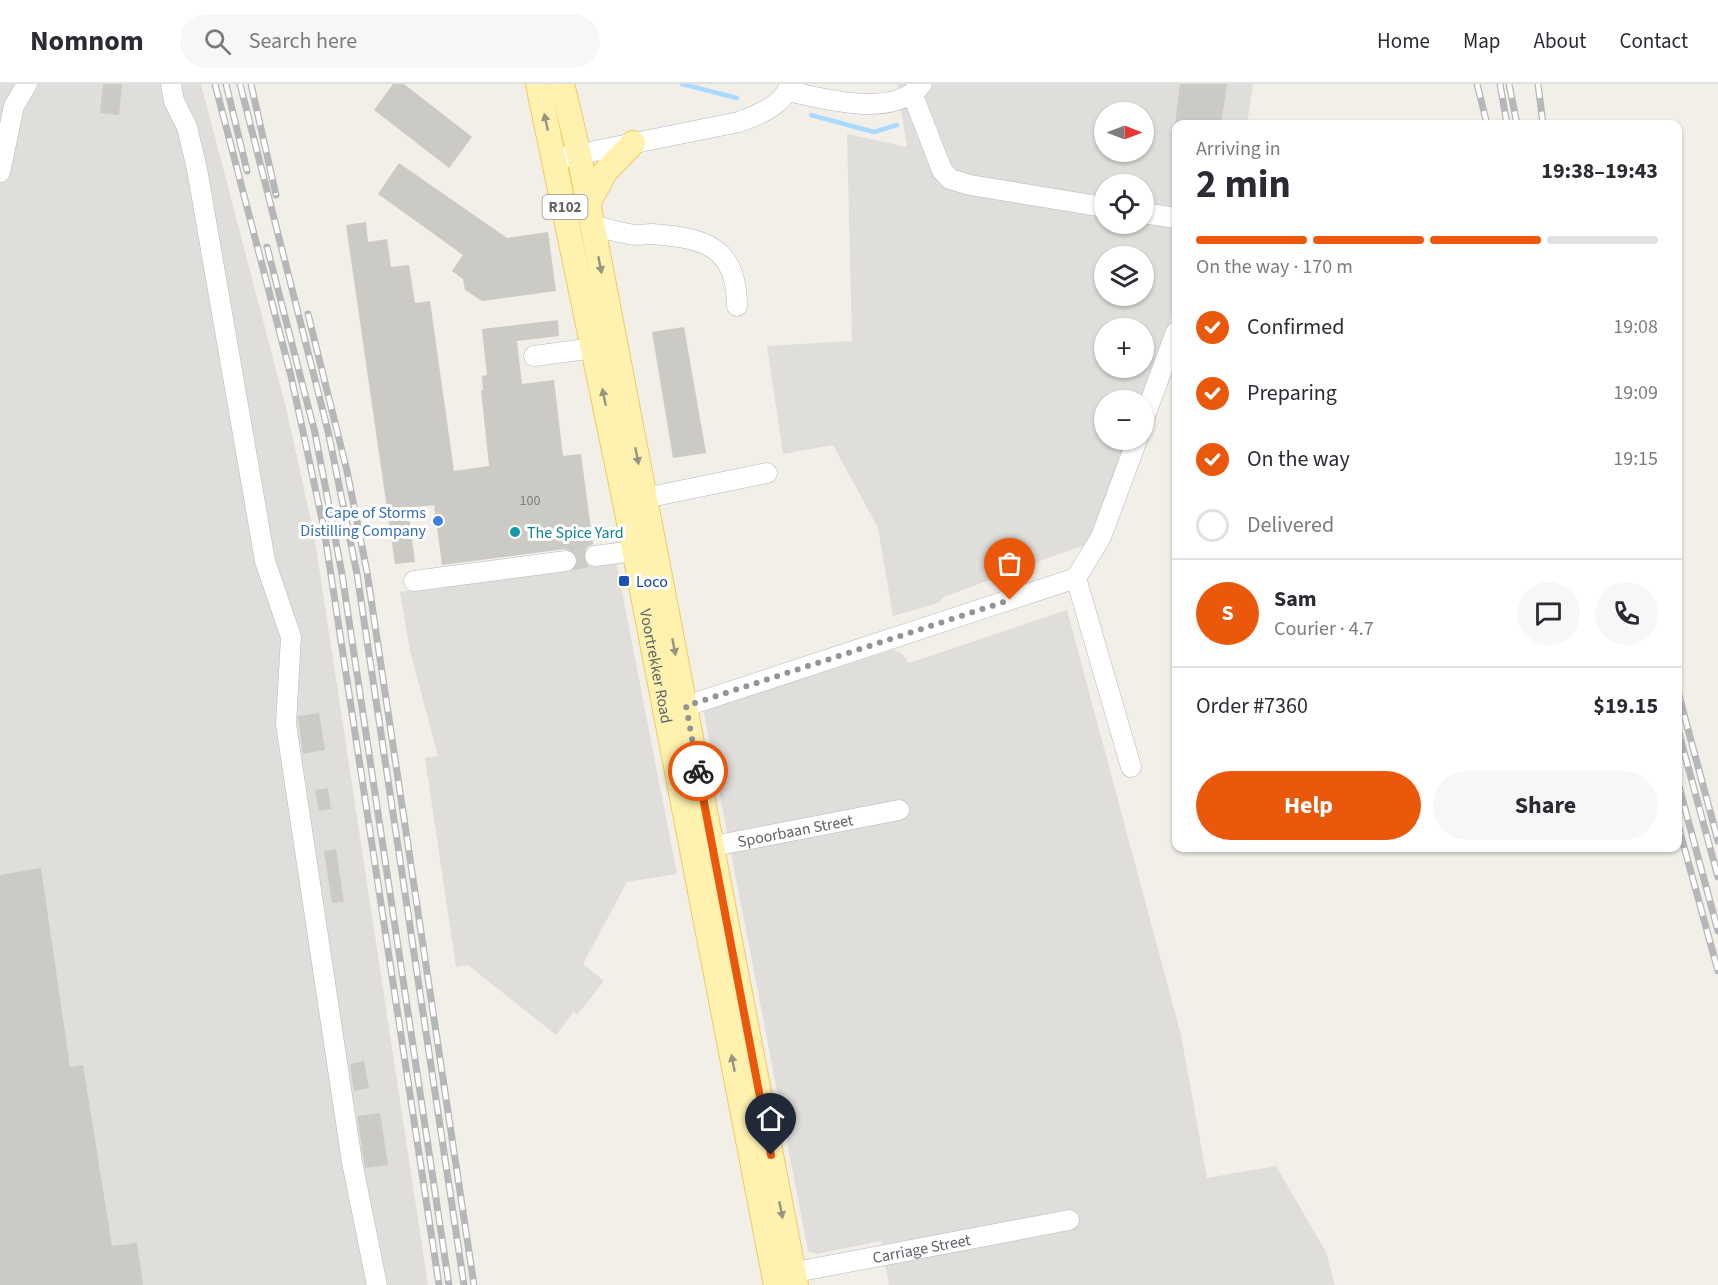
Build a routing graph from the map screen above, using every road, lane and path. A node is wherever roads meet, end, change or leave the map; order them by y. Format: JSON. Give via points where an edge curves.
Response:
{"nodes":[{"id":1,"x":27,"y":84,"type":"edge"},
{"id":2,"x":171,"y":84,"type":"edge"},
{"id":3,"x":538,"y":84,"type":"edge"},
{"id":4,"x":562,"y":84,"type":"edge"},
{"id":5,"x":789,"y":87,"type":"edge"},
{"id":6,"x":917,"y":89,"type":"edge"},
{"id":7,"x":633,"y":143,"type":"junction"},
{"id":8,"x":579,"y":155,"type":"junction"},
{"id":9,"x":555,"y":159,"type":"junction"},
{"id":10,"x":0,"y":171,"type":"edge"},
{"id":11,"x":1094,"y":205,"type":"edge"},
{"id":12,"x":590,"y":215,"type":"junction"},
{"id":13,"x":1154,"y":215,"type":"edge"},
{"id":14,"x":1172,"y":217,"type":"edge"},
{"id":15,"x":737,"y":306,"type":"dead end"},
{"id":16,"x":1172,"y":343,"type":"edge"},
{"id":17,"x":604,"y":346,"type":"junction"},
{"id":18,"x":534,"y":356,"type":"dead end"},
{"id":19,"x":1154,"y":391,"type":"edge"},
{"id":20,"x":1133,"y":450,"type":"edge"},
{"id":21,"x":767,"y":473,"type":"dead end"},
{"id":22,"x":635,"y":500,"type":"junction"},
{"id":23,"x":634,"y":551,"type":"junction"},
{"id":24,"x":595,"y":556,"type":"tunnel mouth"},
{"id":25,"x":566,"y":561,"type":"tunnel mouth"},
{"id":26,"x":1076,"y":578,"type":"junction"},
{"id":27,"x":414,"y":581,"type":"dead end"},
{"id":28,"x":675,"y":710,"type":"junction"},
{"id":29,"x":1131,"y":767,"type":"dead end"},
{"id":30,"x":899,"y":810,"type":"dead end"},
{"id":31,"x":702,"y":848,"type":"junction"},
{"id":32,"x":1069,"y":1220,"type":"dead end"},
{"id":33,"x":785,"y":1280,"type":"edge"},
{"id":34,"x":377,"y":1285,"type":"edge"}],
"edges":[{"from":1,"to":10,"type":"lane","via":[[14,106]]},
{"from":2,"to":34,"type":"lane","via":[[197,169],[265,561],[291,637],[286,724],[352,1162]]},
{"from":9,"to":3,"type":"main road","name":"Voortrekker Road","number":"R102","one_way":true},
{"from":4,"to":8,"type":"main road","name":"Voortrekker Road","number":"R102"},
{"from":5,"to":6,"type":"lane","via":[[859,105]]},
{"from":5,"to":7,"type":"lane","via":[[764,112],[751,118]]},
{"from":6,"to":11,"type":"lane","via":[[942,170],[950,179]]},
{"from":7,"to":8,"type":"lane"},
{"from":7,"to":12,"type":"main road","via":[[605,172]]},
{"from":8,"to":9,"type":"lane"},
{"from":8,"to":12,"type":"main road","name":"Voortrekker Road","number":"R102"},
{"from":9,"to":17,"type":"main road","name":"Voortrekker Road","number":"R102"},
{"from":12,"to":15,"type":"lane","via":[[630,235],[699,240],[723,255],[737,284]]},
{"from":12,"to":17,"type":"main road","name":"Voortrekker Road","number":"R102","one_way":true},
{"from":13,"to":14,"type":"lane"},
{"from":16,"to":19,"type":"lane"},
{"from":17,"to":18,"type":"lane"},
{"from":17,"to":22,"type":"main road","name":"Voortrekker Road","number":"R102"},
{"from":20,"to":26,"type":"lane","via":[[1101,537]]},
{"from":21,"to":22,"type":"lane"},
{"from":22,"to":23,"type":"main road","name":"Voortrekker Road","number":"R102"},
{"from":22,"to":28,"type":"main road","name":"Voortrekker Road","number":"R102","one_way":true},
{"from":23,"to":24,"type":"lane"},
{"from":23,"to":28,"type":"main road","name":"Voortrekker Road","number":"R102"},
{"from":25,"to":27,"type":"lane"},
{"from":26,"to":28,"type":"lane"},
{"from":26,"to":29,"type":"lane"},
{"from":28,"to":31,"type":"main road","name":"Voortrekker Road","number":"R102"},
{"from":30,"to":31,"type":"lane","name":"Spoorbaan Street"},
{"from":31,"to":33,"type":"main road","name":"Voortrekker Road","number":"R102"},
{"from":32,"to":33,"type":"lane","name":"Carriage Street"}]}
